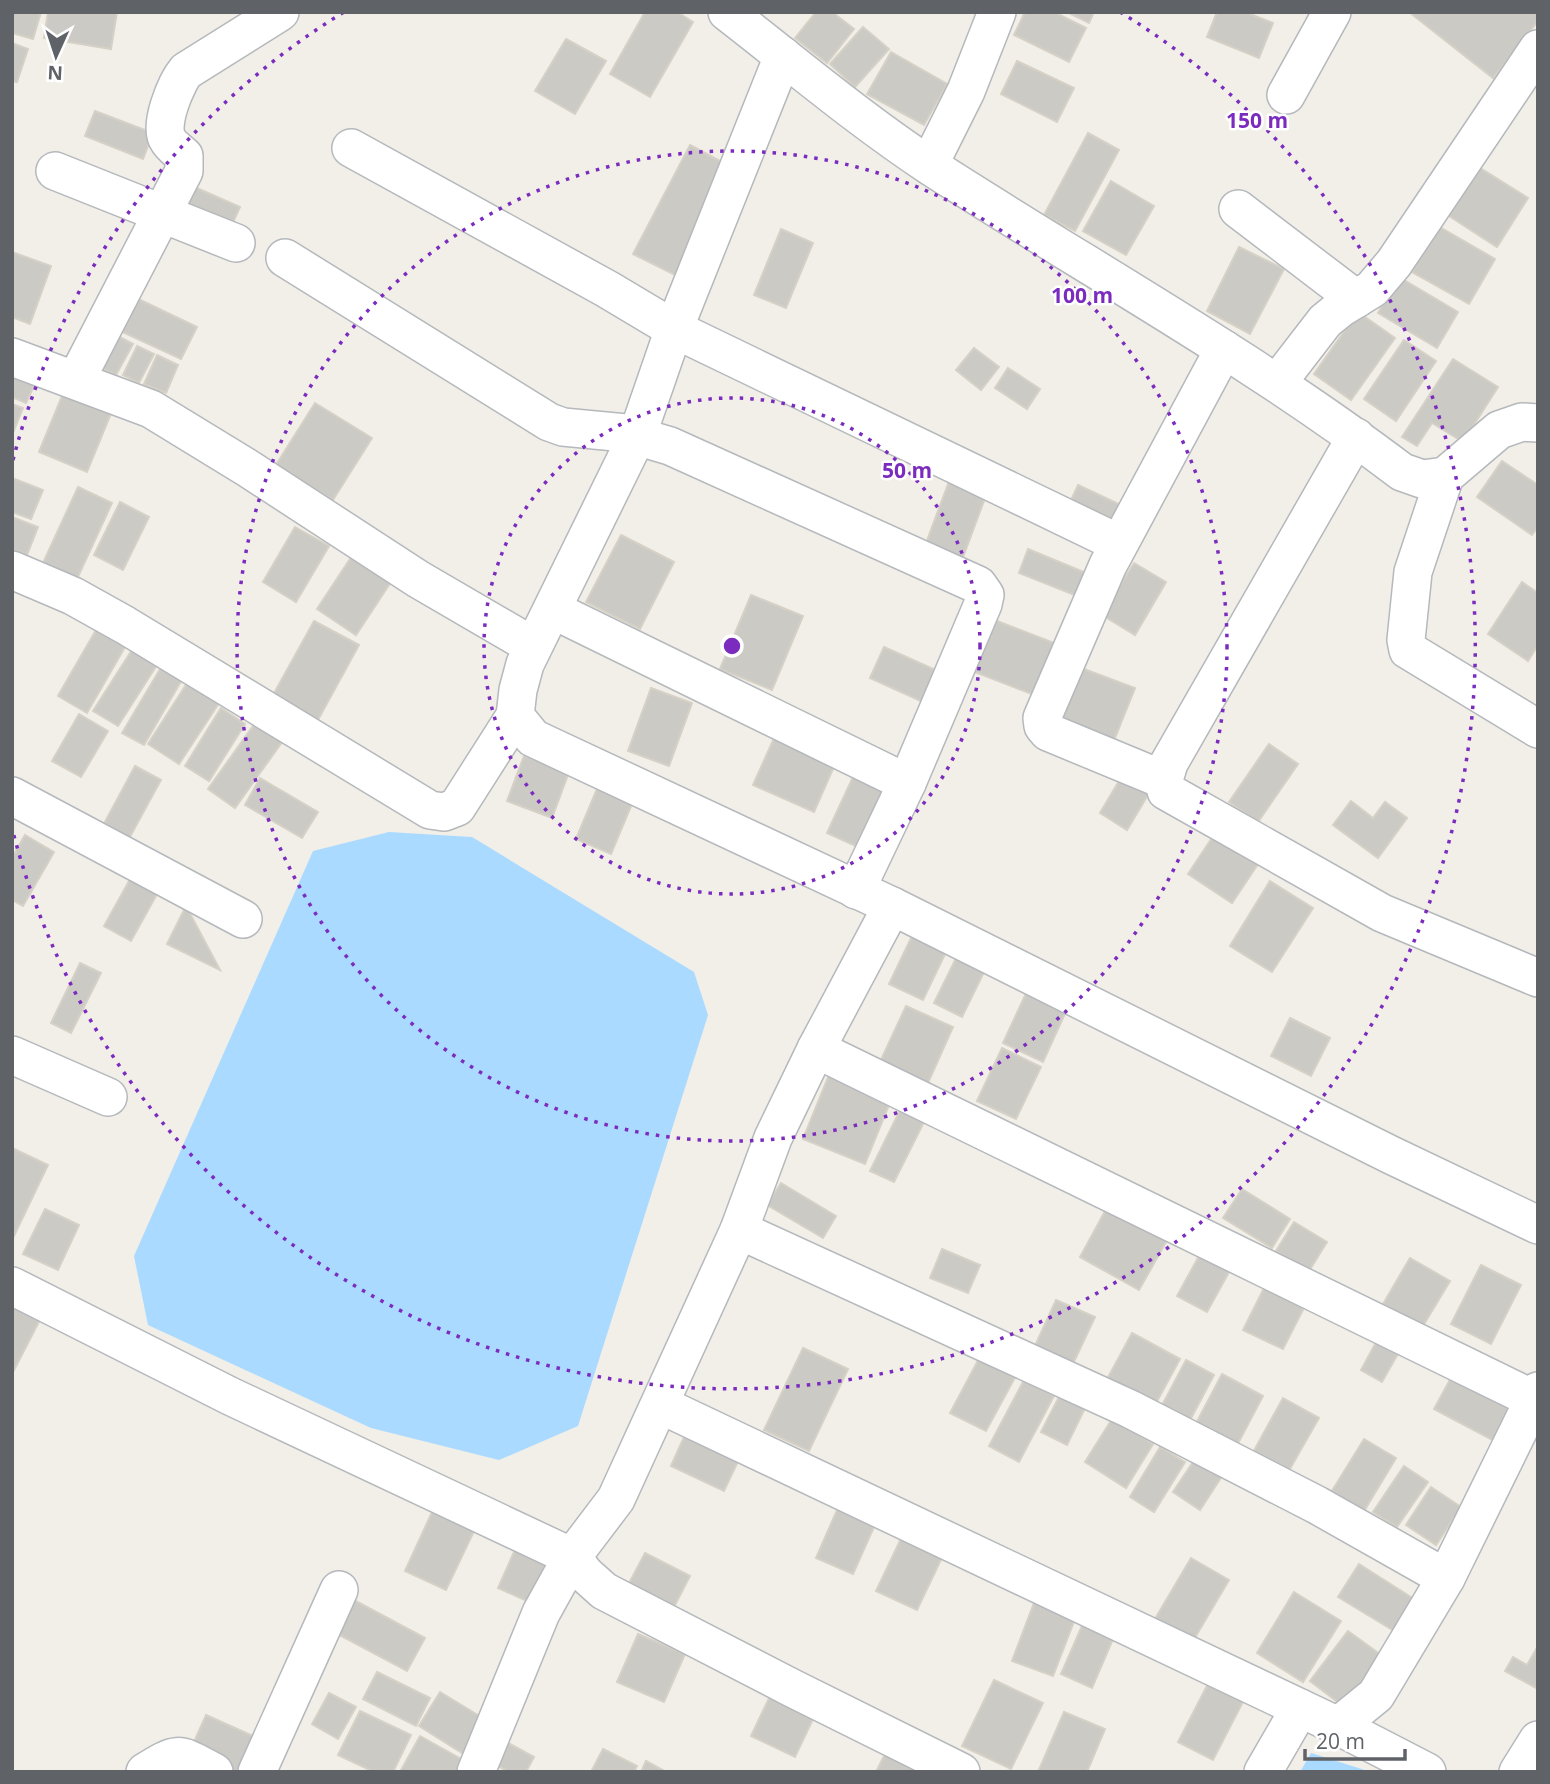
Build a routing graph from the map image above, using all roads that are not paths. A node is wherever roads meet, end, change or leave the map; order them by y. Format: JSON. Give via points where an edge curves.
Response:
{"nodes":[{"id":1,"x":280,"y":12,"type":"edge"},
{"id":2,"x":727,"y":12,"type":"edge"},
{"id":3,"x":997,"y":12,"type":"edge"},
{"id":4,"x":1332,"y":12,"type":"edge"},
{"id":5,"x":1538,"y":49,"type":"edge"},
{"id":6,"x":783,"y":56,"type":"junction"},
{"id":7,"x":1286,"y":95,"type":"dead end"},
{"id":8,"x":351,"y":148,"type":"dead end"},
{"id":9,"x":929,"y":165,"type":"junction"},
{"id":10,"x":55,"y":171,"type":"dead end"},
{"id":11,"x":1238,"y":209,"type":"dead end"},
{"id":12,"x":162,"y":212,"type":"junction"},
{"id":13,"x":236,"y":243,"type":"dead end"},
{"id":14,"x":285,"y":258,"type":"dead end"},
{"id":15,"x":1356,"y":299,"type":"junction"},
{"id":16,"x":674,"y":329,"type":"junction"},
{"id":17,"x":1224,"y":349,"type":"junction"},
{"id":18,"x":12,"y":357,"type":"edge"},
{"id":19,"x":76,"y":380,"type":"junction"},
{"id":20,"x":1278,"y":382,"type":"junction"},
{"id":21,"x":1538,"y":423,"type":"edge"},
{"id":22,"x":637,"y":436,"type":"junction"},
{"id":23,"x":1356,"y":437,"type":"junction"},
{"id":24,"x":1445,"y":476,"type":"junction"},
{"id":25,"x":1118,"y":543,"type":"junction"},
{"id":26,"x":12,"y":570,"type":"edge"},
{"id":27,"x":553,"y":610,"type":"junction"},
{"id":28,"x":533,"y":646,"type":"junction"},
{"id":29,"x":515,"y":716,"type":"junction"},
{"id":30,"x":1538,"y":729,"type":"edge"},
{"id":31,"x":1164,"y":779,"type":"junction"},
{"id":32,"x":907,"y":782,"type":"junction"},
{"id":33,"x":12,"y":796,"type":"edge"},
{"id":34,"x":856,"y":890,"type":"junction"},
{"id":35,"x":891,"y":906,"type":"junction"},
{"id":36,"x":243,"y":919,"type":"dead end"},
{"id":37,"x":1538,"y":978,"type":"edge"},
{"id":38,"x":816,"y":1049,"type":"junction"},
{"id":39,"x":12,"y":1055,"type":"edge"},
{"id":40,"x":108,"y":1097,"type":"dead end"},
{"id":41,"x":1538,"y":1225,"type":"edge"},
{"id":42,"x":740,"y":1230,"type":"junction"},
{"id":43,"x":12,"y":1286,"type":"edge"},
{"id":44,"x":1535,"y":1395,"type":"edge"},
{"id":45,"x":661,"y":1405,"type":"junction"},
{"id":46,"x":572,"y":1557,"type":"junction"},
{"id":47,"x":1446,"y":1578,"type":"junction"},
{"id":48,"x":340,"y":1590,"type":"dead end"},
{"id":49,"x":1300,"y":1708,"type":"junction"},
{"id":50,"x":1338,"y":1726,"type":"junction"},
{"id":51,"x":1538,"y":1741,"type":"edge"},
{"id":52,"x":145,"y":1772,"type":"edge"},
{"id":53,"x":214,"y":1772,"type":"edge"},
{"id":54,"x":257,"y":1772,"type":"edge"},
{"id":55,"x":476,"y":1772,"type":"edge"},
{"id":56,"x":961,"y":1772,"type":"edge"},
{"id":57,"x":1263,"y":1772,"type":"edge"},
{"id":58,"x":1427,"y":1772,"type":"edge"},
{"id":59,"x":1518,"y":1772,"type":"edge"}],
"edges":[{"from":1,"to":12,"type":"street","via":[[180,79],[164,131],[185,164]]},
{"from":2,"to":6,"type":"street"},
{"from":3,"to":9,"type":"street","via":[[966,91]]},
{"from":4,"to":7,"type":"street"},
{"from":5,"to":15,"type":"street","via":[[1394,263],[1372,289]]},
{"from":6,"to":9,"type":"street"},
{"from":6,"to":16,"type":"street"},
{"from":8,"to":16,"type":"street"},
{"from":9,"to":17,"type":"street"},
{"from":10,"to":12,"type":"street"},
{"from":11,"to":15,"type":"street"},
{"from":12,"to":13,"type":"street"},
{"from":12,"to":19,"type":"street"},
{"from":14,"to":22,"type":"street","via":[[549,422]]},
{"from":15,"to":20,"type":"street","via":[[1325,321]]},
{"from":16,"to":22,"type":"street"},
{"from":16,"to":25,"type":"street"},
{"from":17,"to":20,"type":"street"},
{"from":17,"to":25,"type":"street"},
{"from":18,"to":19,"type":"street"},
{"from":19,"to":28,"type":"street","via":[[144,406]]},
{"from":20,"to":23,"type":"street"},
{"from":21,"to":24,"type":"street","via":[[1522,422],[1499,430]]},
{"from":22,"to":27,"type":"street"},
{"from":22,"to":32,"type":"street","via":[[670,446],[978,585],[985,595],[983,604]]},
{"from":23,"to":24,"type":"street","via":[[1402,472],[1423,479]]},
{"from":23,"to":31,"type":"street"},
{"from":24,"to":30,"type":"street","via":[[1413,572],[1408,650]]},
{"from":25,"to":31,"type":"street","via":[[1042,718],[1043,726]]},
{"from":26,"to":29,"type":"street","via":[[116,620],[430,810],[444,812],[457,807]]},
{"from":27,"to":28,"type":"street"},
{"from":27,"to":32,"type":"street"},
{"from":28,"to":29,"type":"street","via":[[524,664]]},
{"from":29,"to":34,"type":"street","via":[[533,738]]},
{"from":31,"to":37,"type":"street","via":[[1166,791],[1382,913]]},
{"from":32,"to":34,"type":"street"},
{"from":33,"to":36,"type":"street"},
{"from":34,"to":35,"type":"street"},
{"from":35,"to":38,"type":"street"},
{"from":35,"to":41,"type":"street"},
{"from":38,"to":42,"type":"street","via":[[773,1138]]},
{"from":38,"to":44,"type":"street"},
{"from":39,"to":40,"type":"street"},
{"from":42,"to":45,"type":"street"},
{"from":42,"to":47,"type":"street","via":[[1130,1409]]},
{"from":43,"to":46,"type":"street","via":[[230,1396]]},
{"from":44,"to":47,"type":"street"},
{"from":45,"to":46,"type":"street","via":[[616,1499]]},
{"from":45,"to":49,"type":"street"},
{"from":46,"to":55,"type":"street","via":[[541,1613]]},
{"from":46,"to":56,"type":"street","via":[[604,1591]]},
{"from":47,"to":50,"type":"street","via":[[1376,1695]]},
{"from":48,"to":54,"type":"street"},
{"from":49,"to":50,"type":"street"},
{"from":49,"to":57,"type":"street"},
{"from":50,"to":58,"type":"street"},
{"from":51,"to":59,"type":"street"},
{"from":52,"to":53,"type":"street","via":[[179,1755]]}]}
